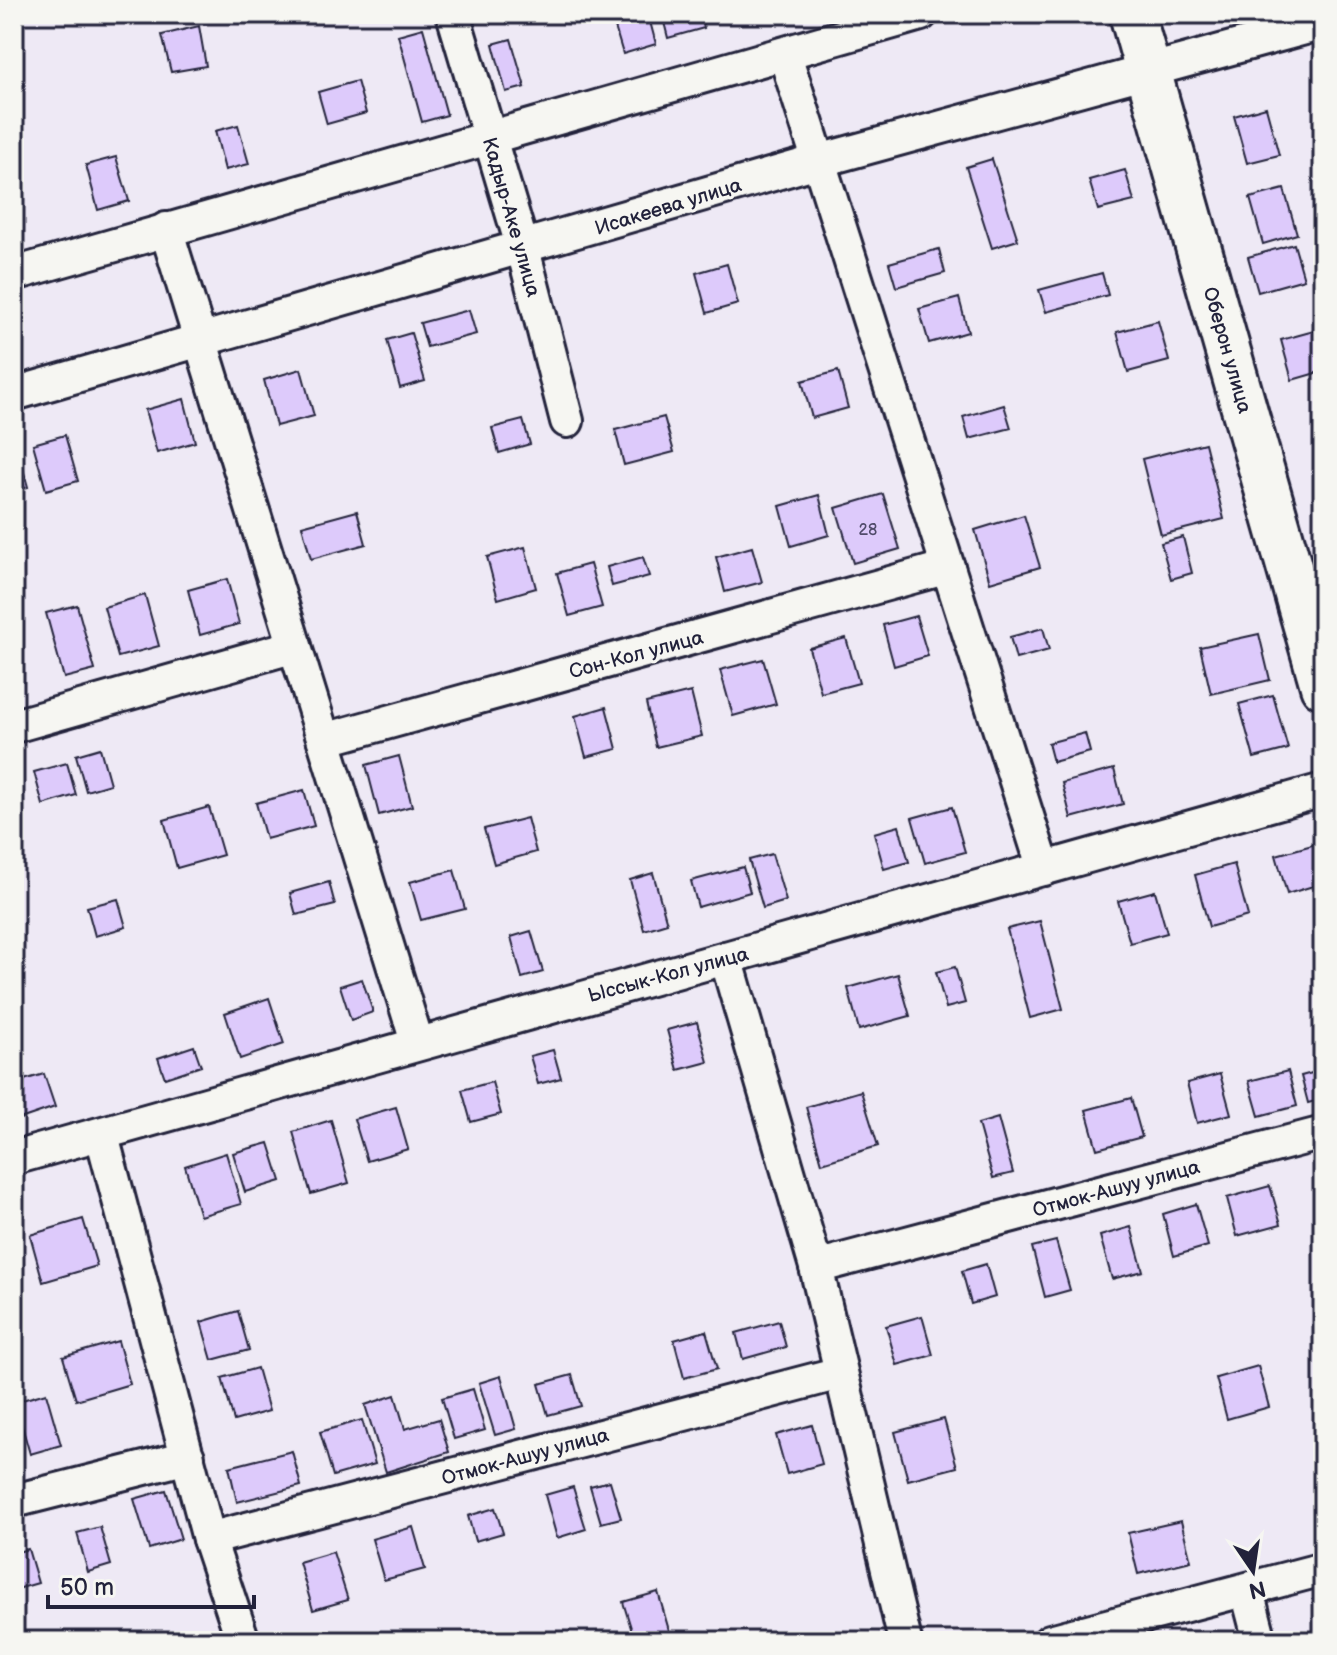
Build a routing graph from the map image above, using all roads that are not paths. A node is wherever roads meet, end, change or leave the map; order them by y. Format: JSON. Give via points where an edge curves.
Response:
{"nodes":[{"id":1,"x":453,"y":14,"type":"edge"},
{"id":2,"x":921,"y":14,"type":"edge"},
{"id":3,"x":1132,"y":14,"type":"edge"},
{"id":4,"x":1323,"y":23,"type":"edge"},
{"id":5,"x":785,"y":55,"type":"junction"},
{"id":6,"x":1148,"y":69,"type":"junction"},
{"id":7,"x":491,"y":140,"type":"junction"},
{"id":8,"x":818,"y":161,"type":"junction"},
{"id":9,"x":166,"y":229,"type":"junction"},
{"id":10,"x":523,"y":249,"type":"junction"},
{"id":11,"x":14,"y":274,"type":"edge"},
{"id":12,"x":201,"y":341,"type":"junction"},
{"id":13,"x":14,"y":394,"type":"edge"},
{"id":14,"x":567,"y":421,"type":"dead end"},
{"id":15,"x":948,"y":567,"type":"junction"},
{"id":16,"x":295,"y":646,"type":"junction"},
{"id":17,"x":1323,"y":686,"type":"edge"},
{"id":18,"x":14,"y":726,"type":"edge"},
{"id":19,"x":324,"y":740,"type":"junction"},
{"id":20,"x":1323,"y":790,"type":"edge"},
{"id":21,"x":1044,"y":869,"type":"junction"},
{"id":22,"x":726,"y":958,"type":"junction"},
{"id":23,"x":417,"y":1042,"type":"junction"},
{"id":24,"x":1323,"y":1133,"type":"edge"},
{"id":25,"x":102,"y":1136,"type":"junction"},
{"id":26,"x":14,"y":1158,"type":"edge"},
{"id":27,"x":816,"y":1267,"type":"junction"},
{"id":28,"x":840,"y":1373,"type":"junction"},
{"id":29,"x":188,"y":1457,"type":"junction"},
{"id":30,"x":14,"y":1501,"type":"edge"},
{"id":31,"x":209,"y":1539,"type":"junction"},
{"id":32,"x":1323,"y":1569,"type":"edge"},
{"id":33,"x":1247,"y":1591,"type":"junction"},
{"id":34,"x":243,"y":1641,"type":"edge"},
{"id":35,"x":905,"y":1641,"type":"edge"},
{"id":36,"x":1050,"y":1641,"type":"edge"},
{"id":37,"x":1260,"y":1641,"type":"edge"}],
"edges":[{"from":1,"to":7,"type":"street","name":"Кадыр-Аке улица"},
{"from":2,"to":5,"type":"street"},
{"from":3,"to":6,"type":"street","name":"Оберон улица"},
{"from":4,"to":6,"type":"street","name":"Исакеева улица"},
{"from":5,"to":7,"type":"street"},
{"from":5,"to":8,"type":"street"},
{"from":6,"to":8,"type":"street","name":"Исакеева улица"},
{"from":6,"to":17,"type":"street","name":"Оберон улица"},
{"from":7,"to":9,"type":"street"},
{"from":7,"to":10,"type":"street","name":"Кадыр-Аке улица"},
{"from":8,"to":10,"type":"street","name":"Исакеева улица"},
{"from":8,"to":15,"type":"street"},
{"from":9,"to":11,"type":"street"},
{"from":9,"to":12,"type":"street"},
{"from":10,"to":12,"type":"street","name":"Исакеева улица"},
{"from":10,"to":14,"type":"street","name":"Кадыр-Аке улица"},
{"from":12,"to":13,"type":"street","name":"Исакеева улица"},
{"from":12,"to":16,"type":"street"},
{"from":15,"to":19,"type":"street","name":"Сон-Кол улица"},
{"from":15,"to":21,"type":"street"},
{"from":16,"to":18,"type":"street"},
{"from":16,"to":19,"type":"street"},
{"from":19,"to":23,"type":"street"},
{"from":20,"to":21,"type":"street","name":"Ыссык-Кол улица"},
{"from":21,"to":22,"type":"street","name":"Ыссык-Кол улица"},
{"from":22,"to":23,"type":"street","name":"Ыссык-Кол улица"},
{"from":22,"to":27,"type":"street"},
{"from":23,"to":25,"type":"street","name":"Ыссык-Кол улица"},
{"from":24,"to":27,"type":"street","name":"Отмок-Ашуу улица"},
{"from":25,"to":26,"type":"street","name":"Ыссык-Кол улица"},
{"from":25,"to":29,"type":"street"},
{"from":27,"to":28,"type":"street"},
{"from":28,"to":31,"type":"street","name":"Отмок-Ашуу улица"},
{"from":28,"to":35,"type":"street"},
{"from":29,"to":30,"type":"street"},
{"from":29,"to":31,"type":"street"},
{"from":31,"to":34,"type":"street"},
{"from":32,"to":33,"type":"street"},
{"from":33,"to":36,"type":"street"},
{"from":33,"to":37,"type":"street"}]}
